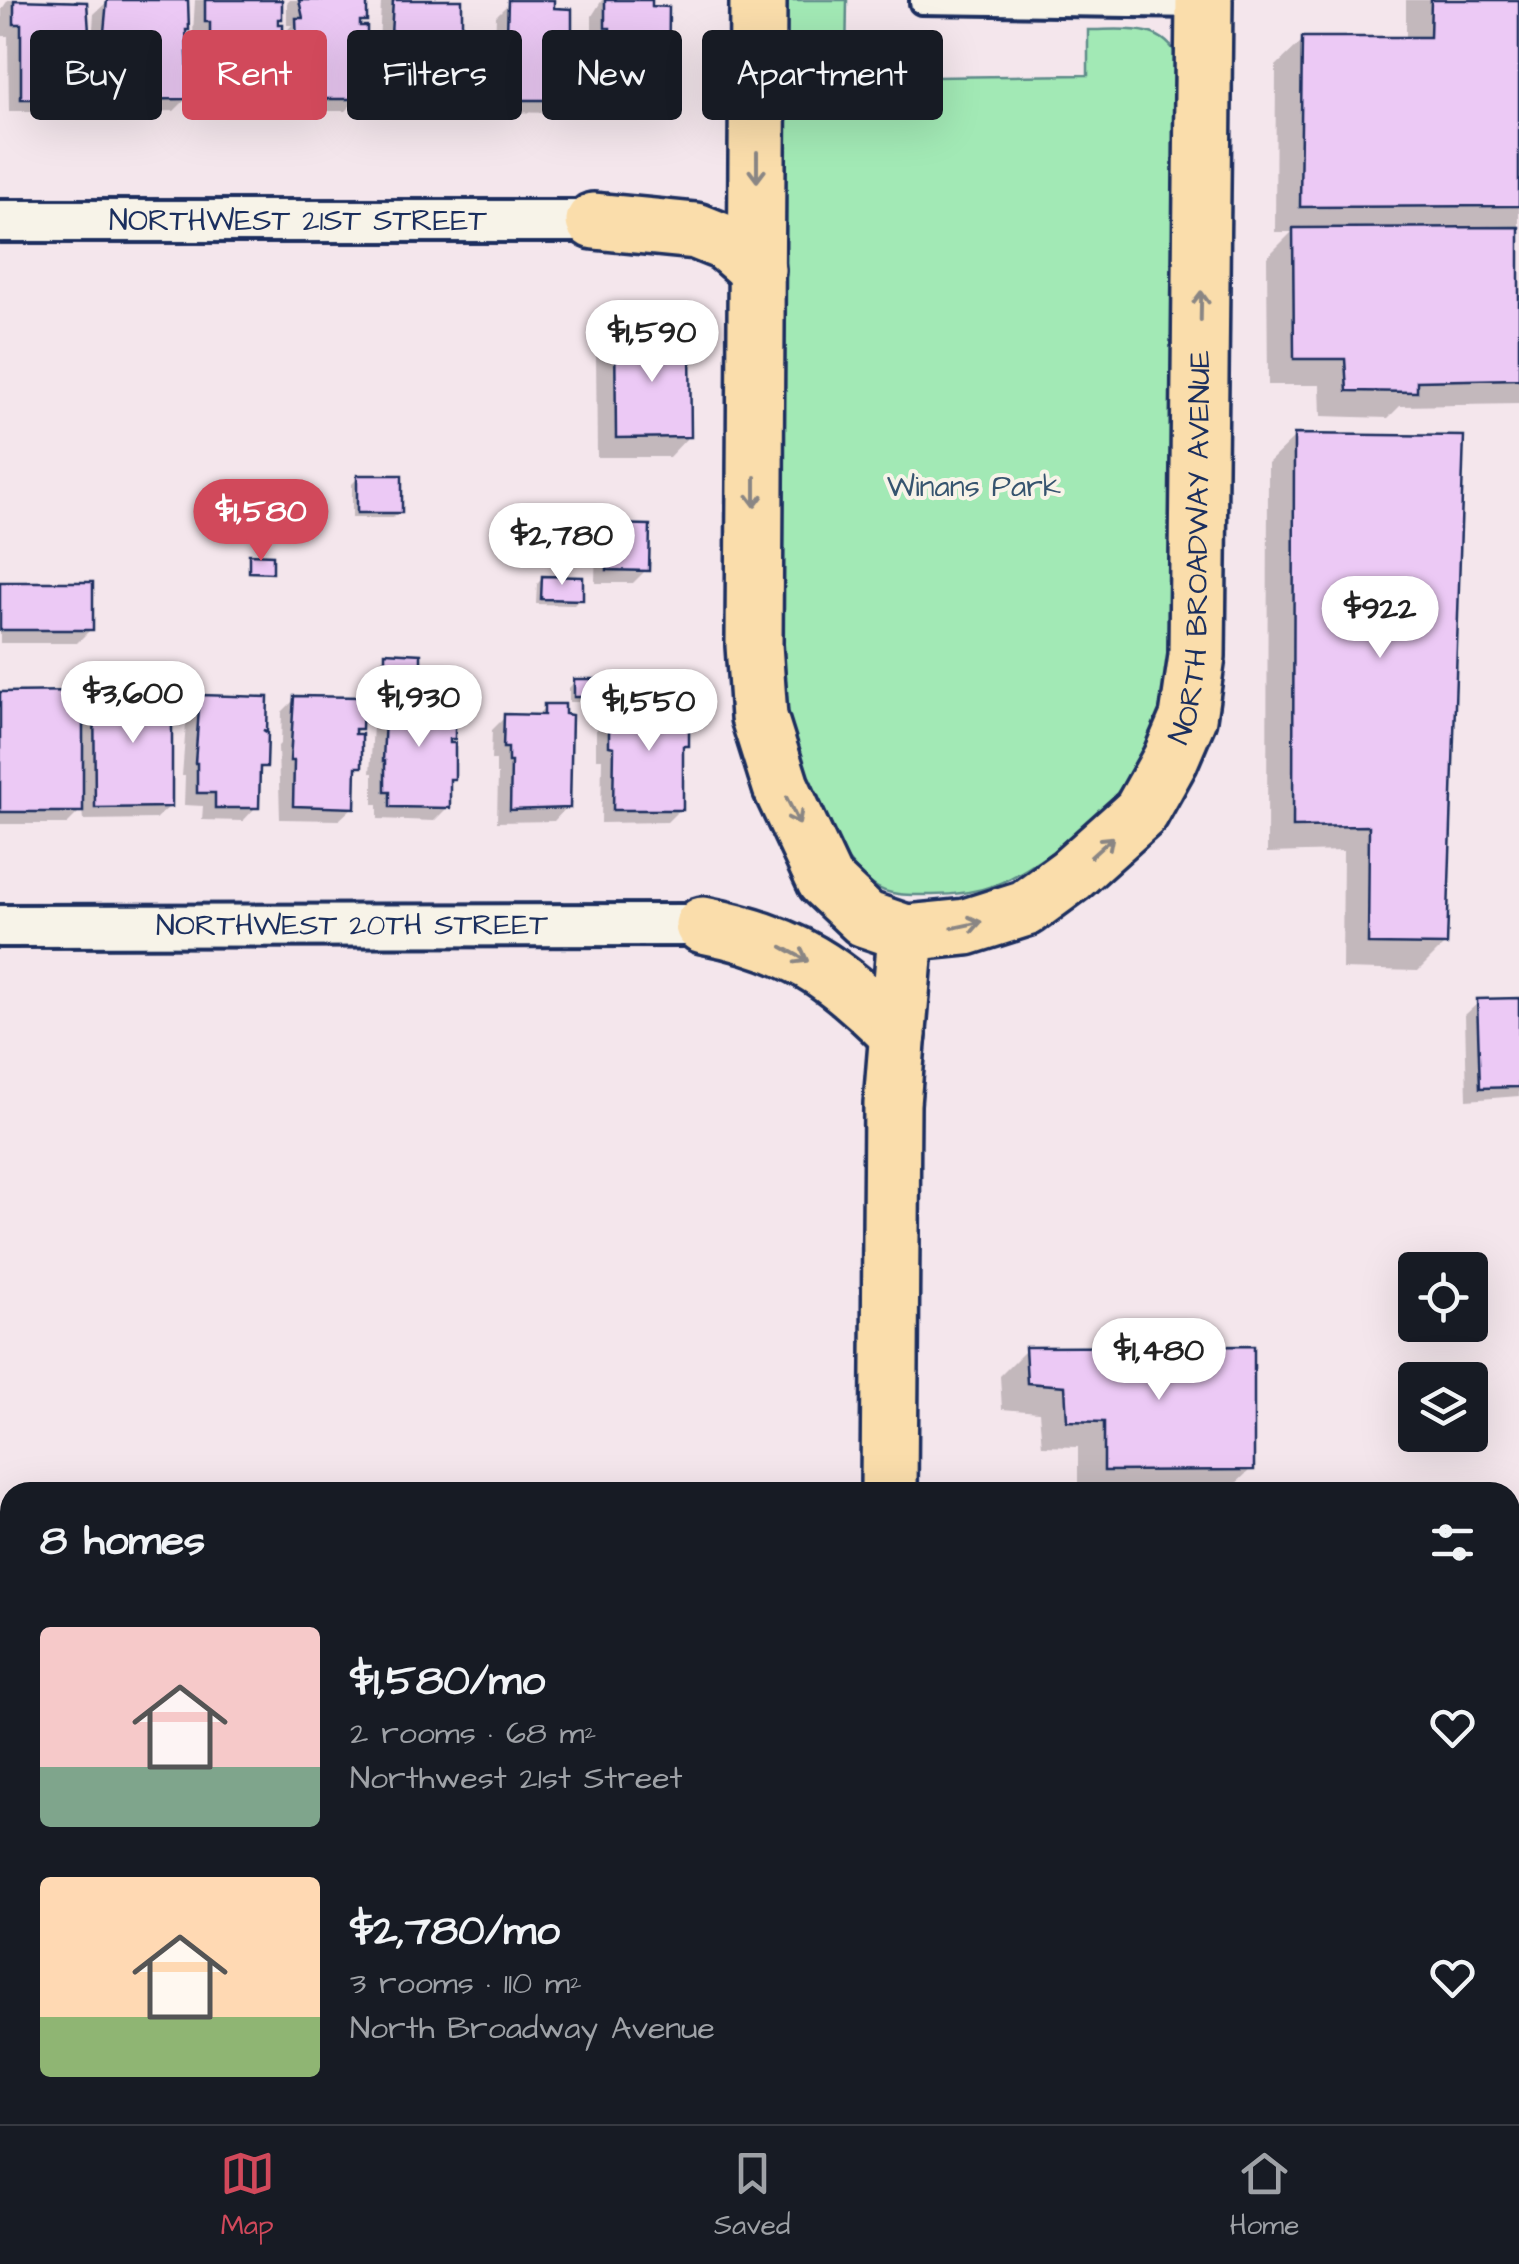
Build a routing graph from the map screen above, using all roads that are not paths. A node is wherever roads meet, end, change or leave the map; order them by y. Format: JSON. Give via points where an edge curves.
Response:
{"nodes":[{"id":1,"x":758,"y":0,"type":"edge"},
{"id":2,"x":922,"y":0,"type":"edge"},
{"id":3,"x":1204,"y":4,"type":"edge"},
{"id":4,"x":0,"y":220,"type":"edge"},
{"id":5,"x":594,"y":220,"type":"joint"},
{"id":6,"x":757,"y":270,"type":"junction"},
{"id":7,"x":703,"y":925,"type":"joint"},
{"id":8,"x":0,"y":926,"type":"edge"},
{"id":9,"x":906,"y":934,"type":"junction"},
{"id":10,"x":898,"y":1036,"type":"junction"},
{"id":11,"x":889,"y":1482,"type":"edge"}],
"edges":[{"from":1,"to":6,"type":"main road","one_way":true},
{"from":2,"to":3,"type":"lane"},
{"from":9,"to":3,"type":"main road","name":"NORTH BROADWAY AVENUE","one_way":true,"via":[[966,927],[1026,908],[1071,874],[1141,812],[1188,718],[1196,656]]},
{"from":4,"to":5,"type":"street","name":"NORTHWEST 21ST STREET"},
{"from":5,"to":6,"type":"main road","via":[[696,231],[726,243]]},
{"from":6,"to":9,"type":"main road","one_way":true,"via":[[758,717],[825,881],[866,919]]},
{"from":7,"to":8,"type":"street","name":"NORTHWEST 20TH STREET"},
{"from":7,"to":10,"type":"main road","one_way":true,"via":[[795,953],[854,991]]},
{"from":9,"to":10,"type":"main road"},
{"from":10,"to":11,"type":"main road"}]}
